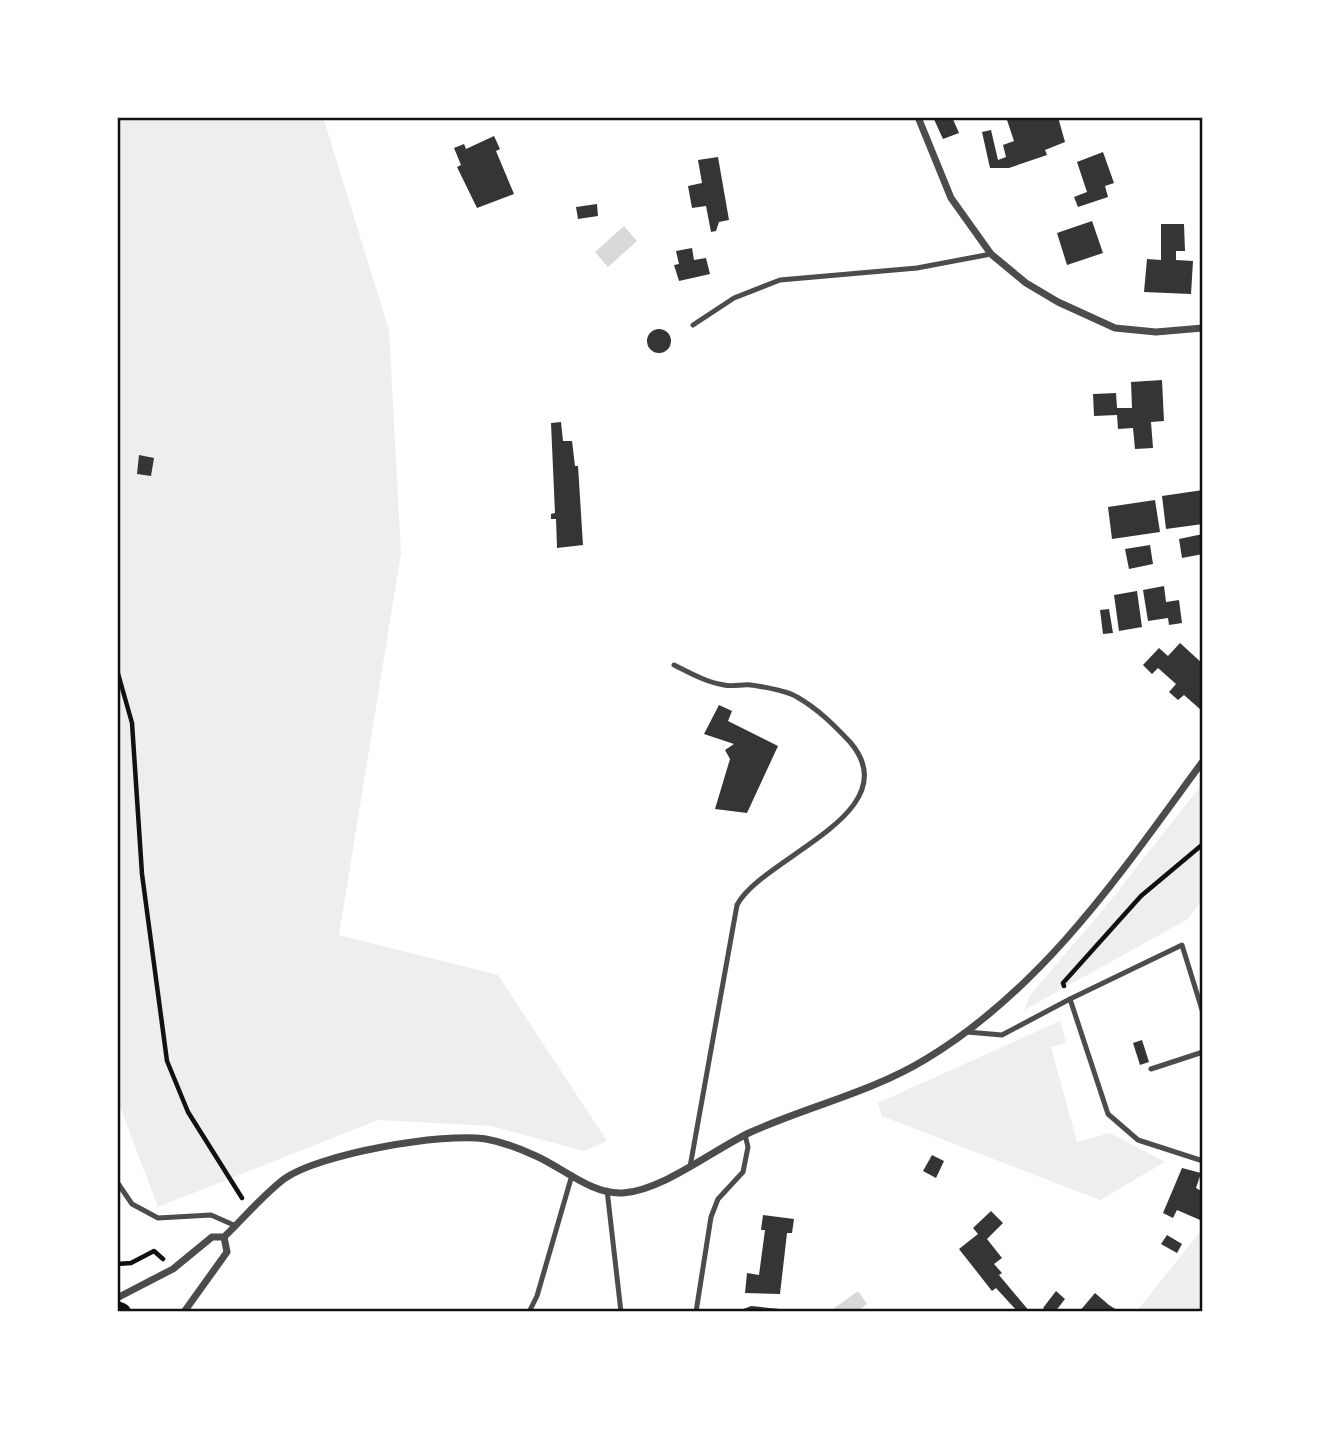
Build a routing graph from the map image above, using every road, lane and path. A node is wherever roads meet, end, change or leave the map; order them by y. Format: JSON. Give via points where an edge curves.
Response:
{"nodes":[{"id":1,"x":918,"y":117,"type":"edge"},
{"id":2,"x":991,"y":254,"type":"junction"},
{"id":3,"x":693,"y":325,"type":"dead end"},
{"id":4,"x":1203,"y":328,"type":"edge"},
{"id":5,"x":674,"y":665,"type":"dead end"},
{"id":6,"x":117,"y":670,"type":"edge"},
{"id":7,"x":1203,"y":761,"type":"edge"},
{"id":8,"x":1203,"y":844,"type":"edge"},
{"id":9,"x":1070,"y":999,"type":"junction"},
{"id":10,"x":1203,"y":1013,"type":"edge"},
{"id":11,"x":967,"y":1032,"type":"junction"},
{"id":12,"x":1203,"y":1052,"type":"edge"},
{"id":13,"x":1151,"y":1069,"type":"dead end"},
{"id":14,"x":745,"y":1135,"type":"junction"},
{"id":15,"x":1203,"y":1161,"type":"edge"},
{"id":16,"x":690,"y":1167,"type":"junction"},
{"id":17,"x":572,"y":1175,"type":"junction"},
{"id":18,"x":117,"y":1182,"type":"edge"},
{"id":19,"x":607,"y":1190,"type":"junction"},
{"id":20,"x":252,"y":1209,"type":"junction"},
{"id":21,"x":236,"y":1226,"type":"junction"},
{"id":22,"x":224,"y":1237,"type":"junction"},
{"id":23,"x":163,"y":1260,"type":"dead end"},
{"id":24,"x":117,"y":1264,"type":"edge"},
{"id":25,"x":117,"y":1298,"type":"edge"},
{"id":26,"x":184,"y":1312,"type":"edge"},
{"id":27,"x":529,"y":1312,"type":"edge"},
{"id":28,"x":621,"y":1312,"type":"edge"},
{"id":29,"x":695,"y":1312,"type":"edge"}],
"edges":[{"from":1,"to":2,"type":"street","via":[[951,198]]},
{"from":2,"to":3,"type":"lane","via":[[916,268],[780,279],[734,298]]},
{"from":2,"to":4,"type":"street","via":[[1041,293],[1115,328],[1156,332]]},
{"from":5,"to":16,"type":"lane","via":[[726,686],[750,685],[795,695],[832,722],[857,751],[865,769],[861,796],[845,815],[744,892],[737,905]]},
{"from":6,"to":20,"type":"path","via":[[132,723],[142,874],[167,1061],[188,1112]]},
{"from":7,"to":11,"type":"street","via":[[1104,896],[1038,969]]},
{"from":8,"to":9,"type":"path","via":[[1141,896],[1063,983]]},
{"from":9,"to":10,"type":"lane","via":[[1182,945]]},
{"from":9,"to":11,"type":"lane","via":[[1002,1035]]},
{"from":9,"to":15,"type":"lane","via":[[1108,1114],[1138,1140]]},
{"from":11,"to":14,"type":"street","via":[[879,1084]]},
{"from":12,"to":13,"type":"lane"},
{"from":14,"to":16,"type":"street"},
{"from":14,"to":29,"type":"lane","via":[[748,1147],[743,1172],[718,1199],[711,1217]]},
{"from":16,"to":19,"type":"street","via":[[636,1190]]},
{"from":17,"to":19,"type":"street"},
{"from":17,"to":20,"type":"street","via":[[536,1156],[485,1139],[443,1140],[328,1158],[285,1178]]},
{"from":17,"to":27,"type":"lane"},
{"from":18,"to":21,"type":"lane","via":[[132,1204],[158,1217],[211,1214]]},
{"from":19,"to":28,"type":"lane"},
{"from":20,"to":21,"type":"street"},
{"from":21,"to":22,"type":"street"},
{"from":22,"to":25,"type":"street","via":[[212,1237],[173,1269]]},
{"from":22,"to":26,"type":"street","via":[[227,1252]]},
{"from":23,"to":24,"type":"path","via":[[154,1251],[131,1263]]}]}
